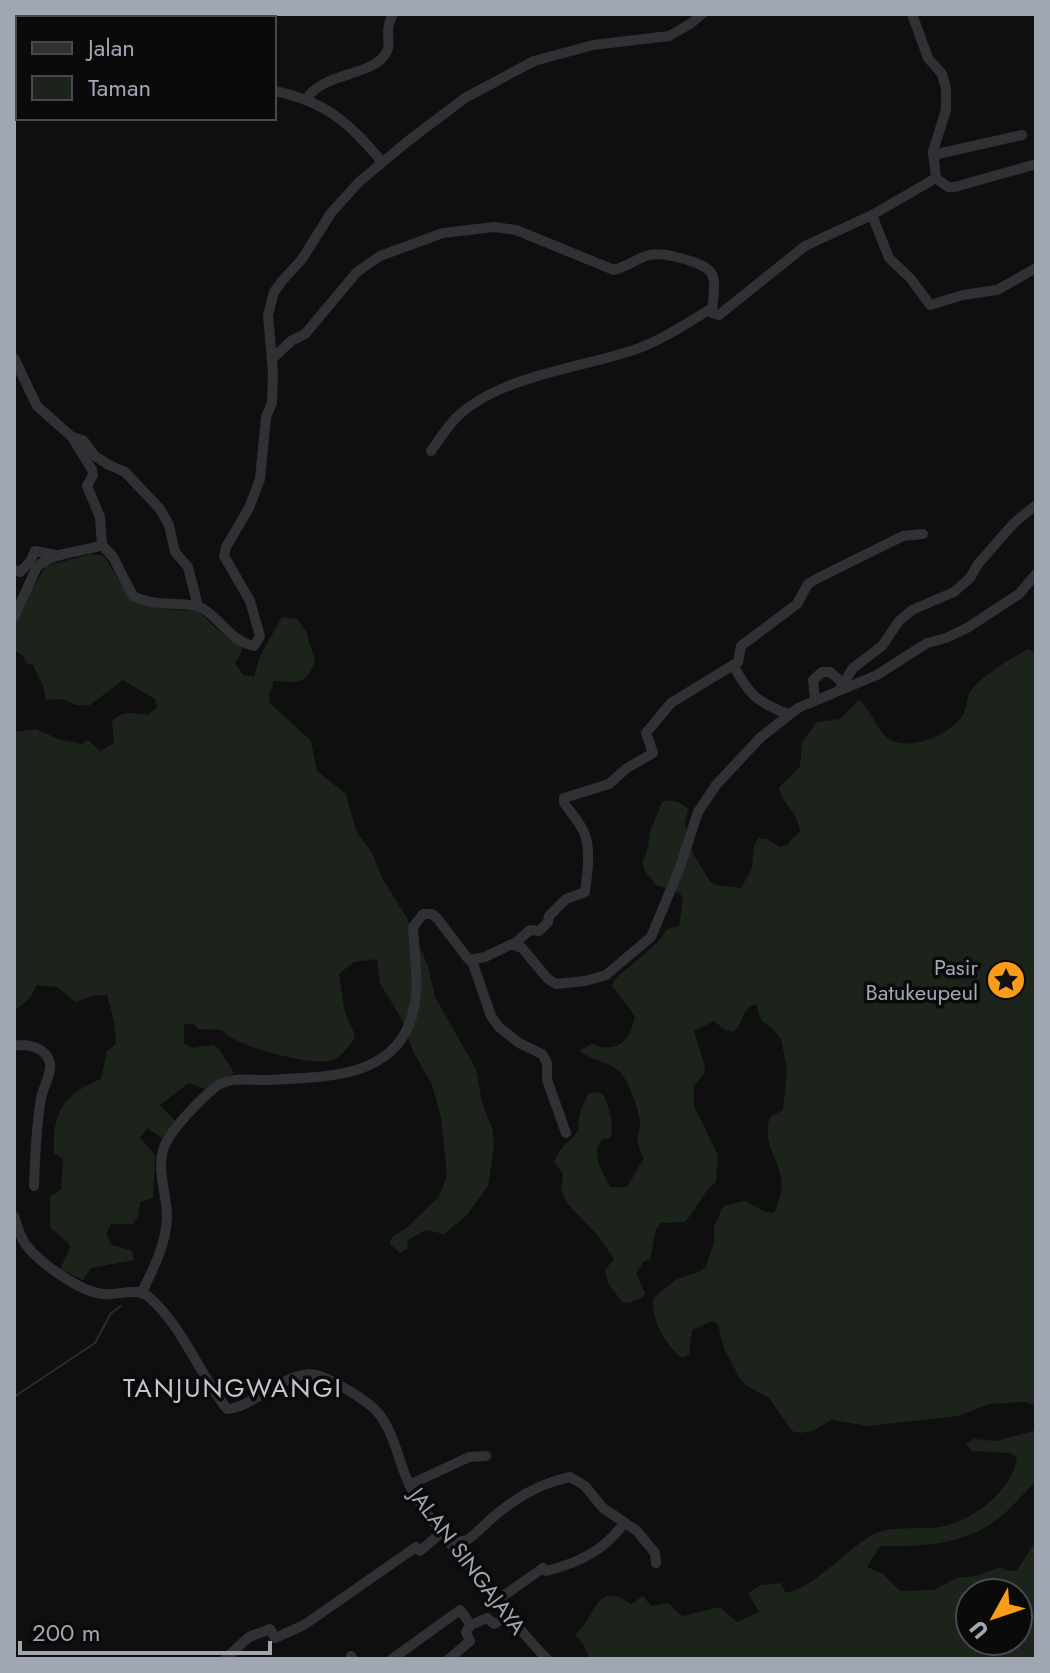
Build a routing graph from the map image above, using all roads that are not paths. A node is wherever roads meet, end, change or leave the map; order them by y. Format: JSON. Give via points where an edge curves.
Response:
{"nodes":[{"id":1,"x":393,"y":14,"type":"edge"},
{"id":2,"x":702,"y":14,"type":"edge"},
{"id":3,"x":912,"y":14,"type":"edge"},
{"id":4,"x":276,"y":92,"type":"edge"},
{"id":5,"x":306,"y":100,"type":"junction"},
{"id":6,"x":1022,"y":135,"type":"dead end"},
{"id":7,"x":933,"y":155,"type":"junction"},
{"id":8,"x":382,"y":162,"type":"junction"},
{"id":9,"x":1036,"y":164,"type":"edge"},
{"id":10,"x":936,"y":178,"type":"junction"},
{"id":11,"x":872,"y":215,"type":"junction"},
{"id":12,"x":1036,"y":268,"type":"edge"},
{"id":13,"x":712,"y":308,"type":"junction"},
{"id":14,"x":14,"y":358,"type":"edge"},
{"id":15,"x":272,"y":359,"type":"junction"},
{"id":16,"x":72,"y":437,"type":"junction"},
{"id":17,"x":431,"y":451,"type":"dead end"},
{"id":18,"x":1036,"y":505,"type":"edge"},
{"id":19,"x":923,"y":534,"type":"dead end"},
{"id":20,"x":102,"y":545,"type":"junction"},
{"id":21,"x":56,"y":555,"type":"junction"},
{"id":22,"x":14,"y":570,"type":"edge"},
{"id":23,"x":1036,"y":574,"type":"edge"},
{"id":24,"x":198,"y":606,"type":"junction"},
{"id":25,"x":14,"y":617,"type":"edge"},
{"id":26,"x":733,"y":665,"type":"junction"},
{"id":27,"x":841,"y":686,"type":"junction"},
{"id":28,"x":815,"y":700,"type":"junction"},
{"id":29,"x":788,"y":714,"type":"junction"},
{"id":30,"x":514,"y":944,"type":"junction"},
{"id":31,"x":472,"y":961,"type":"junction"},
{"id":32,"x":14,"y":1046,"type":"edge"},
{"id":33,"x":566,"y":1133,"type":"dead end"},
{"id":34,"x":34,"y":1186,"type":"dead end"},
{"id":35,"x":14,"y":1216,"type":"edge"},
{"id":36,"x":142,"y":1292,"type":"junction"},
{"id":37,"x":486,"y":1456,"type":"dead end"},
{"id":38,"x":409,"y":1485,"type":"junction"},
{"id":39,"x":624,"y":1523,"type":"junction"},
{"id":40,"x":445,"y":1536,"type":"junction"},
{"id":41,"x":656,"y":1563,"type":"dead end"},
{"id":42,"x":496,"y":1601,"type":"junction"},
{"id":43,"x":508,"y":1616,"type":"junction"},
{"id":44,"x":471,"y":1625,"type":"junction"},
{"id":45,"x":225,"y":1659,"type":"edge"},
{"id":46,"x":392,"y":1659,"type":"edge"},
{"id":47,"x":449,"y":1659,"type":"edge"},
{"id":48,"x":547,"y":1659,"type":"edge"}],
"edges":[{"from":1,"to":5,"type":"street","via":[[386,27],[385,55],[317,86]]},
{"from":2,"to":8,"type":"street","via":[[669,36],[593,45],[534,61],[465,98]]},
{"from":3,"to":7,"type":"street","via":[[946,89],[946,110]]},
{"from":4,"to":5,"type":"street"},
{"from":5,"to":8,"type":"street","via":[[342,118]]},
{"from":6,"to":7,"type":"street"},
{"from":7,"to":10,"type":"street"},
{"from":8,"to":15,"type":"street","via":[[331,213],[274,292],[268,315]]},
{"from":9,"to":10,"type":"street","via":[[955,187]]},
{"from":10,"to":11,"type":"street"},
{"from":11,"to":12,"type":"street","via":[[889,258],[930,305],[997,290]]},
{"from":11,"to":13,"type":"street","via":[[791,255],[724,312],[713,315]]},
{"from":13,"to":15,"type":"street","via":[[714,280],[699,264],[658,254],[614,270],[516,230],[467,230],[428,238],[372,261],[350,278],[303,335]]},
{"from":13,"to":17,"type":"street","via":[[659,341],[507,386],[455,418]]},
{"from":14,"to":16,"type":"street","via":[[37,406]]},
{"from":15,"to":24,"type":"street","via":[[272,403],[257,490],[224,556],[250,601],[258,641],[246,644]]},
{"from":16,"to":20,"type":"street","via":[[92,470],[87,486],[100,517]]},
{"from":16,"to":24,"type":"street","via":[[125,472],[160,509],[175,552],[188,567]]},
{"from":18,"to":27,"type":"street","via":[[1014,523],[970,578],[954,592],[912,610]]},
{"from":19,"to":26,"type":"street","via":[[874,548],[808,584],[797,604],[741,646],[740,660]]},
{"from":20,"to":21,"type":"street"},
{"from":20,"to":24,"type":"street","via":[[133,596],[164,605]]},
{"from":21,"to":22,"type":"street","via":[[35,551],[20,572]]},
{"from":21,"to":25,"type":"street","via":[[37,567]]},
{"from":23,"to":27,"type":"street","via":[[1019,594],[967,628],[927,643],[877,675]]},
{"from":26,"to":29,"type":"street","via":[[752,694]]},
{"from":26,"to":30,"type":"street","via":[[664,708],[646,733],[653,753],[609,784],[564,798],[586,837],[585,892],[566,899],[539,931],[530,930]]},
{"from":27,"to":28,"type":"street"},
{"from":27,"to":28,"type":"street","via":[[830,672],[822,672],[813,680]]},
{"from":28,"to":29,"type":"street"},
{"from":29,"to":30,"type":"street","via":[[716,785],[698,812],[657,927],[644,945],[606,975],[556,984]]},
{"from":30,"to":31,"type":"street"},
{"from":31,"to":33,"type":"street","via":[[499,1027],[542,1054],[547,1063],[547,1080]]},
{"from":31,"to":36,"type":"street","via":[[437,918],[423,914],[413,927],[417,989],[412,1018],[382,1060],[360,1071],[223,1081],[212,1089],[168,1139],[162,1158],[167,1215],[162,1249]]},
{"from":32,"to":34,"type":"street","via":[[35,1047],[51,1067],[37,1121]]},
{"from":35,"to":36,"type":"street","via":[[26,1245],[69,1280],[103,1295]]},
{"from":36,"to":38,"type":"street","name":"JALAN SINGAJAYA","via":[[161,1309],[227,1409],[283,1382],[320,1376],[378,1412]]},
{"from":37,"to":38,"type":"street","via":[[469,1457]]},
{"from":38,"to":40,"type":"street","name":"JALAN SINGAJAYA"},
{"from":39,"to":40,"type":"street","via":[[570,1477],[532,1490],[466,1541]]},
{"from":39,"to":41,"type":"street","via":[[655,1553]]},
{"from":39,"to":42,"type":"street","via":[[583,1560],[543,1568]]},
{"from":40,"to":42,"type":"street","name":"JALAN SINGAJAYA"},
{"from":40,"to":45,"type":"street","via":[[420,1551],[416,1547],[293,1631],[275,1638],[270,1629],[249,1637]]},
{"from":42,"to":43,"type":"street","name":"JALAN SINGAJAYA"},
{"from":43,"to":44,"type":"street","via":[[494,1624],[487,1618]]},
{"from":43,"to":48,"type":"street","name":"JALAN SINGAJAYA"},
{"from":44,"to":46,"type":"street","via":[[460,1610]]},
{"from":44,"to":47,"type":"street","via":[[466,1632],[470,1641]]}]}
